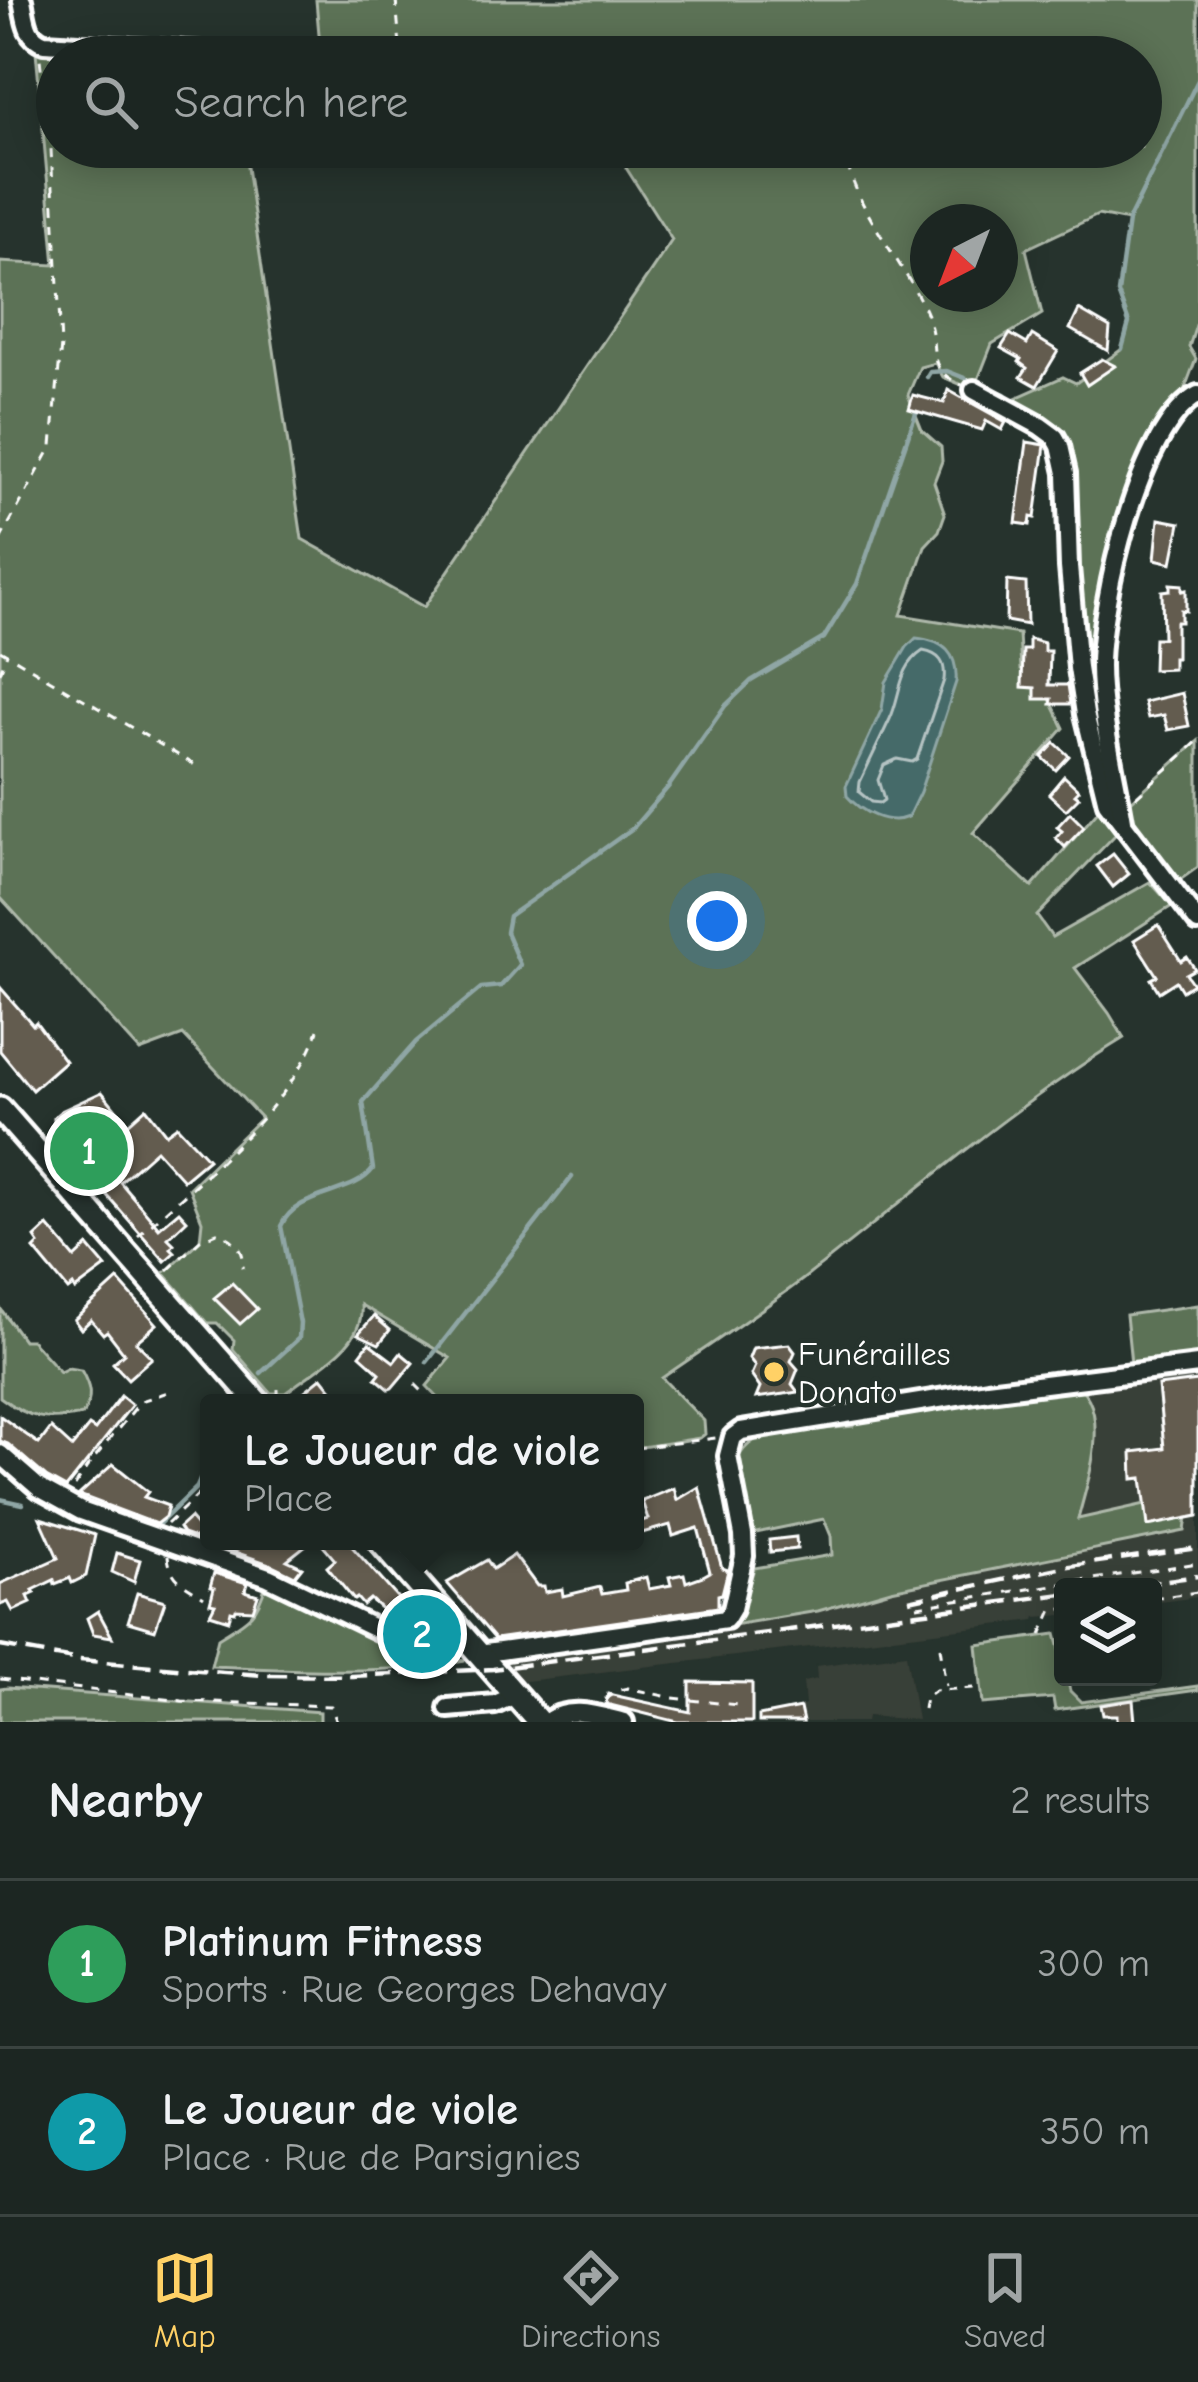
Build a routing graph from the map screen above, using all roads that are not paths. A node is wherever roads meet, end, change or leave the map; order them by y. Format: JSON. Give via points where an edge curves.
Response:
{"nodes":[{"id":1,"x":22,"y":0,"type":"edge"},
{"id":2,"x":36,"y":40,"type":"edge"},
{"id":3,"x":974,"y":390,"type":"dead end"},
{"id":4,"x":1198,"y":395,"type":"edge"},
{"id":5,"x":1122,"y":816,"type":"junction"},
{"id":6,"x":1198,"y":922,"type":"edge"},
{"id":7,"x":5,"y":1115,"type":"edge"},
{"id":8,"x":1198,"y":1365,"type":"edge"},
{"id":9,"x":250,"y":1394,"type":"edge"},
{"id":10,"x":0,"y":1454,"type":"edge"},
{"id":11,"x":388,"y":1550,"type":"edge"},
{"id":12,"x":463,"y":1635,"type":"junction"},
{"id":13,"x":479,"y":1654,"type":"junction"},
{"id":14,"x":515,"y":1695,"type":"junction"},
{"id":15,"x":448,"y":1708,"type":"dead end"},
{"id":16,"x":542,"y":1722,"type":"edge"},
{"id":17,"x":623,"y":1722,"type":"edge"}],
"edges":[{"from":1,"to":2,"type":"street"},
{"from":3,"to":5,"type":"street","via":[[1060,446],[1085,714],[1107,803]]},
{"from":4,"to":5,"type":"street","via":[[1176,412],[1139,482],[1102,626],[1100,671]]},
{"from":5,"to":6,"type":"street"},
{"from":7,"to":9,"type":"main road"},
{"from":8,"to":13,"type":"street","via":[[751,1428],[733,1437],[728,1456],[744,1556],[726,1618]]},
{"from":10,"to":12,"type":"street","via":[[66,1504],[268,1577],[390,1636],[439,1648]]},
{"from":11,"to":12,"type":"main road"},
{"from":12,"to":13,"type":"main road"},
{"from":13,"to":14,"type":"main road"},
{"from":14,"to":15,"type":"street"},
{"from":14,"to":16,"type":"main road"},
{"from":16,"to":17,"type":"street","via":[[561,1712]]}]}
